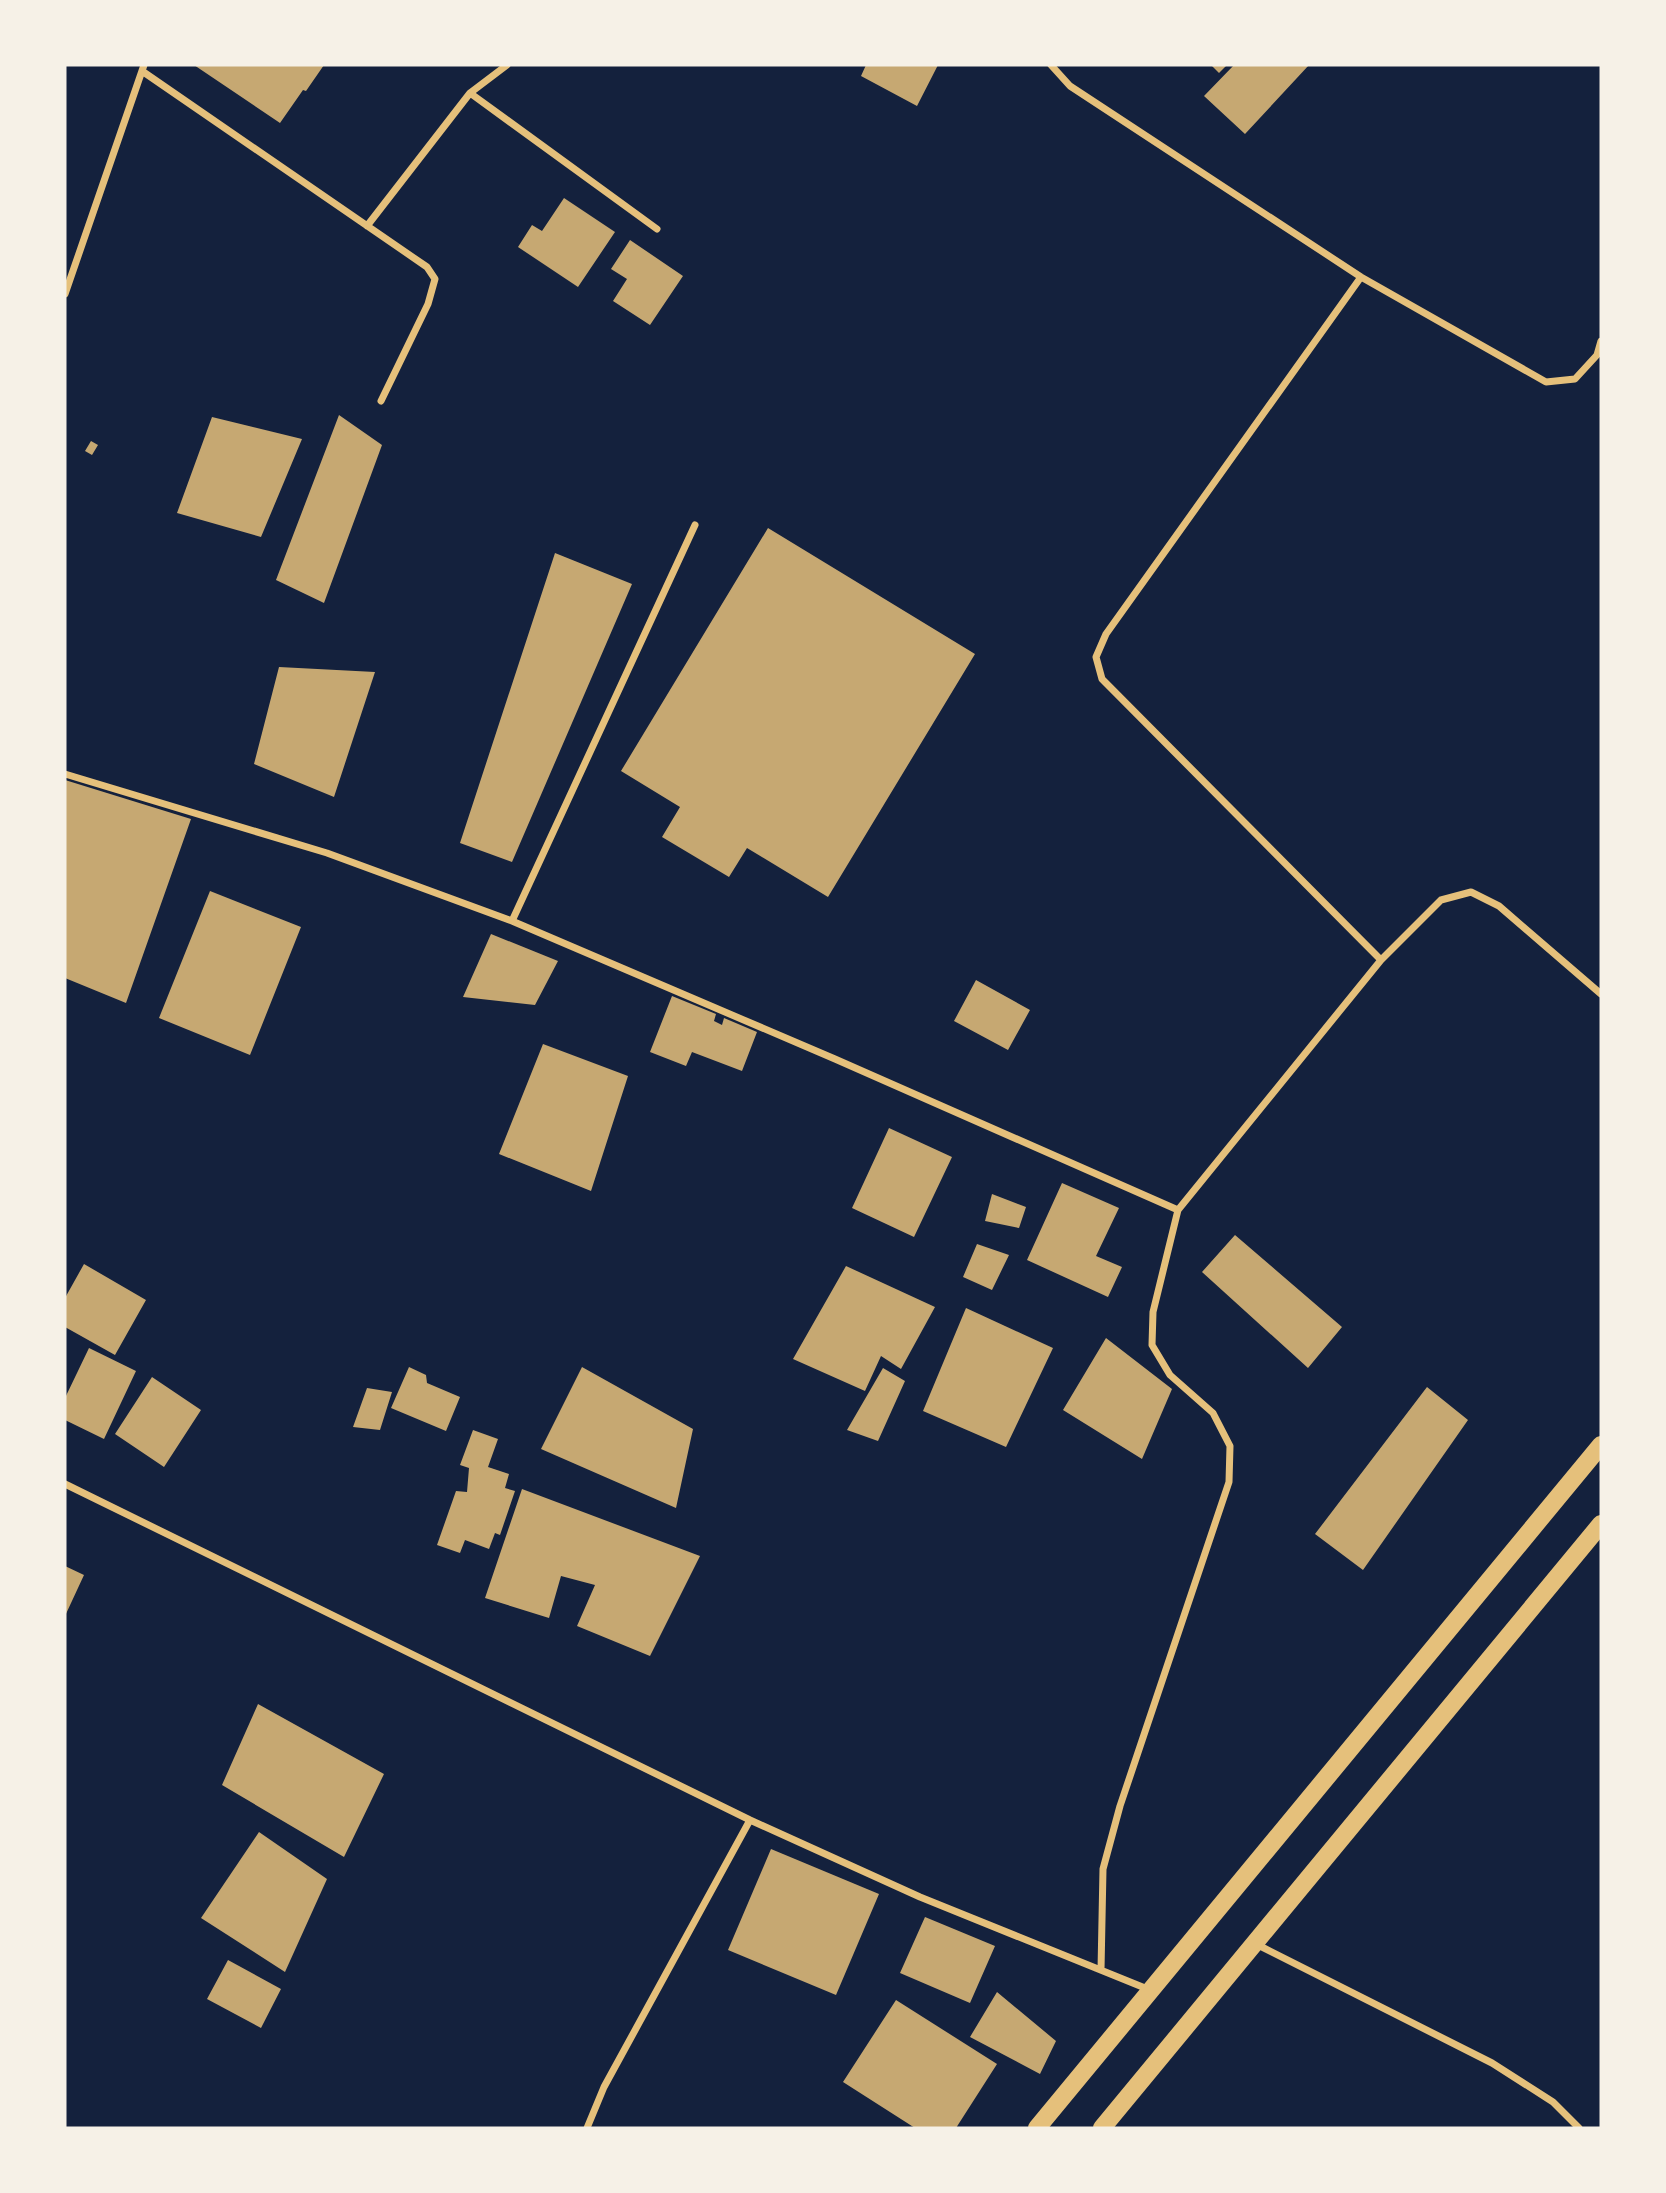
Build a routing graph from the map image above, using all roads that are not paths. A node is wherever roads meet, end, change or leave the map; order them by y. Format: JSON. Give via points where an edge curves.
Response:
{"nodes":[{"id":1,"x":507,"y":65,"type":"edge"},
{"id":2,"x":1051,"y":65,"type":"edge"},
{"id":3,"x":143,"y":68,"type":"edge"},
{"id":4,"x":470,"y":93,"type":"junction"},
{"id":5,"x":367,"y":226,"type":"junction"},
{"id":6,"x":657,"y":229,"type":"dead end"},
{"id":7,"x":1361,"y":277,"type":"junction"},
{"id":8,"x":65,"y":294,"type":"edge"},
{"id":9,"x":1601,"y":341,"type":"edge"},
{"id":10,"x":381,"y":401,"type":"dead end"},
{"id":11,"x":695,"y":525,"type":"dead end"},
{"id":12,"x":65,"y":774,"type":"edge"},
{"id":13,"x":512,"y":921,"type":"junction"},
{"id":14,"x":1381,"y":960,"type":"junction"},
{"id":15,"x":1601,"y":994,"type":"edge"},
{"id":16,"x":1178,"y":1210,"type":"junction"},
{"id":17,"x":1601,"y":1445,"type":"edge"},
{"id":18,"x":65,"y":1484,"type":"edge"},
{"id":19,"x":1601,"y":1524,"type":"edge"},
{"id":20,"x":750,"y":1820,"type":"junction"},
{"id":21,"x":1255,"y":1944,"type":"junction"},
{"id":22,"x":1101,"y":1970,"type":"junction"},
{"id":23,"x":1151,"y":1990,"type":"junction"},
{"id":24,"x":587,"y":2128,"type":"edge"},
{"id":25,"x":1037,"y":2128,"type":"edge"},
{"id":26,"x":1102,"y":2128,"type":"edge"},
{"id":27,"x":1579,"y":2128,"type":"edge"}],
"edges":[{"from":1,"to":4,"type":"street"},
{"from":2,"to":7,"type":"street","via":[[1070,86]]},
{"from":3,"to":5,"type":"street"},
{"from":3,"to":8,"type":"street"},
{"from":4,"to":5,"type":"street"},
{"from":4,"to":6,"type":"street"},
{"from":5,"to":10,"type":"street","via":[[427,267],[435,279],[428,304]]},
{"from":7,"to":9,"type":"street","via":[[1546,382],[1575,379],[1597,355]]},
{"from":7,"to":14,"type":"street","via":[[1106,634],[1096,657],[1102,679]]},
{"from":11,"to":13,"type":"street"},
{"from":12,"to":13,"type":"street","via":[[327,853]]},
{"from":13,"to":16,"type":"street"},
{"from":14,"to":15,"type":"street","via":[[1441,900],[1471,892],[1499,906]]},
{"from":14,"to":16,"type":"street"},
{"from":16,"to":22,"type":"street","via":[[1153,1312],[1152,1345],[1170,1375],[1213,1413],[1230,1446],[1228,1482],[1103,1869]]},
{"from":17,"to":23,"type":"main road"},
{"from":18,"to":20,"type":"street"},
{"from":19,"to":21,"type":"main road"},
{"from":20,"to":22,"type":"street","via":[[920,1897]]},
{"from":20,"to":24,"type":"street","via":[[604,2087]]},
{"from":21,"to":26,"type":"main road"},
{"from":21,"to":27,"type":"street","via":[[1492,2063],[1553,2102]]},
{"from":22,"to":23,"type":"street"},
{"from":23,"to":25,"type":"main road"}]}
